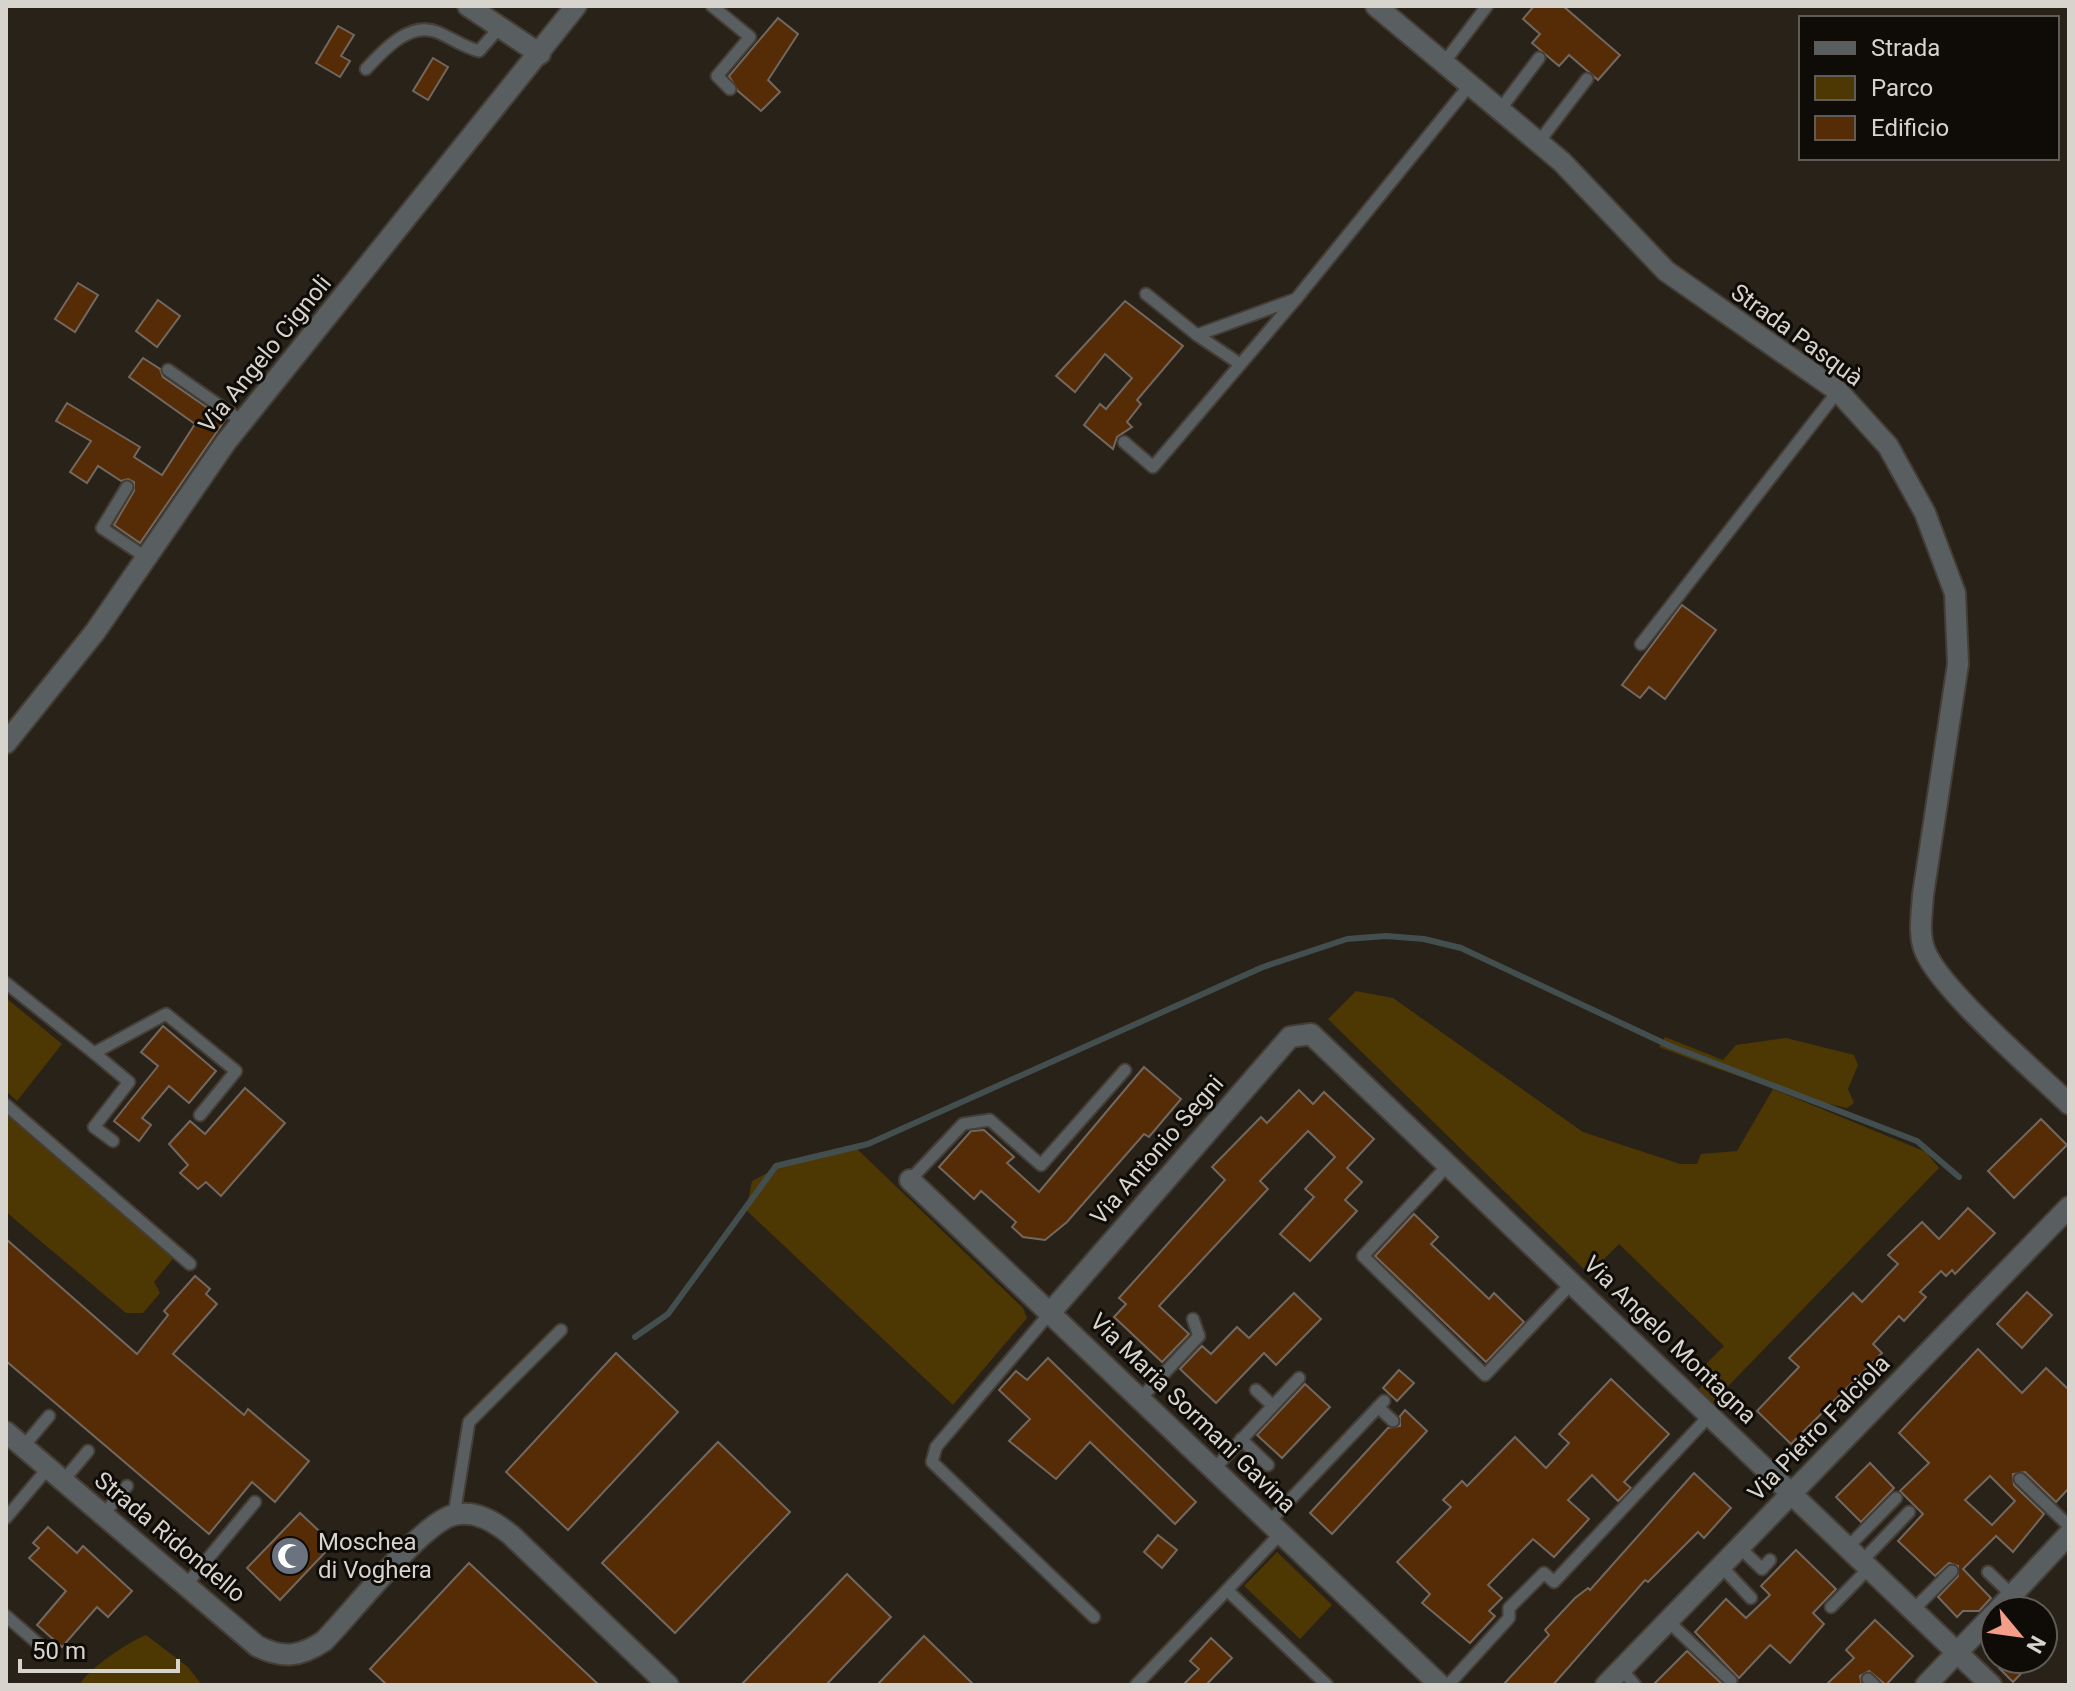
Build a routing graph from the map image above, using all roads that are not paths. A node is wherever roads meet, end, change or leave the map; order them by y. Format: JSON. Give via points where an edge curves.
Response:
{"nodes":[{"id":1,"x":468,"y":6,"type":"edge"},
{"id":2,"x":576,"y":6,"type":"edge"},
{"id":3,"x":712,"y":6,"type":"edge"},
{"id":4,"x":1376,"y":6,"type":"edge"},
{"id":5,"x":1487,"y":6,"type":"edge"},
{"id":6,"x":500,"y":27,"type":"junction"},
{"id":7,"x":540,"y":54,"type":"junction"},
{"id":8,"x":1539,"y":58,"type":"dead end"},
{"id":9,"x":1442,"y":64,"type":"junction"},
{"id":10,"x":366,"y":69,"type":"dead end"},
{"id":11,"x":1587,"y":79,"type":"dead end"},
{"id":12,"x":1468,"y":87,"type":"junction"},
{"id":13,"x":730,"y":89,"type":"dead end"},
{"id":14,"x":1499,"y":111,"type":"junction"},
{"id":15,"x":1538,"y":143,"type":"junction"},
{"id":16,"x":1146,"y":294,"type":"dead end"},
{"id":17,"x":1296,"y":299,"type":"junction"},
{"id":18,"x":1197,"y":335,"type":"junction"},
{"id":19,"x":1240,"y":364,"type":"junction"},
{"id":20,"x":168,"y":370,"type":"dead end"},
{"id":21,"x":1838,"y":391,"type":"junction"},
{"id":22,"x":243,"y":422,"type":"junction"},
{"id":23,"x":1124,"y":442,"type":"dead end"},
{"id":24,"x":127,"y":487,"type":"dead end"},
{"id":25,"x":147,"y":558,"type":"junction"},
{"id":26,"x":1641,"y":644,"type":"dead end"},
{"id":27,"x":6,"y":743,"type":"edge"},
{"id":28,"x":6,"y":983,"type":"edge"},
{"id":29,"x":1311,"y":1034,"type":"joint"},
{"id":30,"x":94,"y":1053,"type":"junction"},
{"id":31,"x":1125,"y":1070,"type":"dead end"},
{"id":32,"x":2069,"y":1104,"type":"edge"},
{"id":33,"x":6,"y":1105,"type":"edge"},
{"id":34,"x":200,"y":1115,"type":"dead end"},
{"id":35,"x":113,"y":1141,"type":"dead end"},
{"id":36,"x":1449,"y":1164,"type":"junction"},
{"id":37,"x":910,"y":1180,"type":"joint"},
{"id":38,"x":2069,"y":1207,"type":"edge"},
{"id":39,"x":190,"y":1264,"type":"dead end"},
{"id":40,"x":1574,"y":1282,"type":"junction"},
{"id":41,"x":1050,"y":1313,"type":"junction"},
{"id":42,"x":1193,"y":1319,"type":"dead end"},
{"id":43,"x":561,"y":1330,"type":"dead end"},
{"id":44,"x":1299,"y":1378,"type":"dead end"},
{"id":45,"x":1256,"y":1390,"type":"dead end"},
{"id":46,"x":1140,"y":1399,"type":"junction"},
{"id":47,"x":1273,"y":1406,"type":"junction"},
{"id":48,"x":1710,"y":1415,"type":"junction"},
{"id":49,"x":49,"y":1416,"type":"dead end"},
{"id":50,"x":1393,"y":1421,"type":"dead end"},
{"id":51,"x":6,"y":1432,"type":"edge"},
{"id":52,"x":1241,"y":1439,"type":"junction"},
{"id":53,"x":23,"y":1447,"type":"junction"},
{"id":54,"x":88,"y":1451,"type":"dead end"},
{"id":55,"x":1268,"y":1465,"type":"dead end"},
{"id":56,"x":1214,"y":1469,"type":"junction"},
{"id":57,"x":56,"y":1474,"type":"junction"},
{"id":58,"x":2020,"y":1479,"type":"dead end"},
{"id":59,"x":127,"y":1486,"type":"dead end"},
{"id":60,"x":1791,"y":1494,"type":"junction"},
{"id":61,"x":1896,"y":1498,"type":"dead end"},
{"id":62,"x":255,"y":1502,"type":"dead end"},
{"id":63,"x":1909,"y":1512,"type":"dead end"},
{"id":64,"x":103,"y":1515,"type":"junction"},
{"id":65,"x":454,"y":1515,"type":"junction"},
{"id":66,"x":6,"y":1518,"type":"edge"},
{"id":67,"x":2069,"y":1526,"type":"edge"},
{"id":68,"x":1275,"y":1528,"type":"junction"},
{"id":69,"x":2069,"y":1534,"type":"edge"},
{"id":70,"x":1739,"y":1547,"type":"junction"},
{"id":71,"x":1859,"y":1559,"type":"junction"},
{"id":72,"x":1770,"y":1560,"type":"dead end"},
{"id":73,"x":1721,"y":1566,"type":"junction"},
{"id":74,"x":1952,"y":1571,"type":"dead end"},
{"id":75,"x":1988,"y":1572,"type":"dead end"},
{"id":76,"x":186,"y":1585,"type":"junction"},
{"id":77,"x":1227,"y":1590,"type":"junction"},
{"id":78,"x":2012,"y":1595,"type":"joint"},
{"id":79,"x":1751,"y":1598,"type":"dead end"},
{"id":80,"x":1831,"y":1607,"type":"dead end"},
{"id":81,"x":1913,"y":1610,"type":"junction"},
{"id":82,"x":6,"y":1616,"type":"edge"},
{"id":83,"x":1094,"y":1617,"type":"dead end"},
{"id":84,"x":1668,"y":1621,"type":"junction"},
{"id":85,"x":1979,"y":1629,"type":"edge"},
{"id":86,"x":42,"y":1647,"type":"dead end"},
{"id":87,"x":1957,"y":1652,"type":"junction"},
{"id":88,"x":1621,"y":1669,"type":"junction"},
{"id":89,"x":1731,"y":1681,"type":"dead end"},
{"id":90,"x":668,"y":1685,"type":"edge"},
{"id":91,"x":1136,"y":1685,"type":"edge"},
{"id":92,"x":1327,"y":1685,"type":"edge"},
{"id":93,"x":1440,"y":1685,"type":"edge"},
{"id":94,"x":1448,"y":1685,"type":"edge"},
{"id":95,"x":1606,"y":1685,"type":"edge"},
{"id":96,"x":1635,"y":1685,"type":"edge"},
{"id":97,"x":1926,"y":1685,"type":"edge"},
{"id":98,"x":1991,"y":1685,"type":"edge"}],
"edges":[{"from":1,"to":6,"type":"street"},
{"from":2,"to":7,"type":"street","name":"Via Angelo Cignoli"},
{"from":3,"to":13,"type":"lane","via":[[750,37],[717,76]]},
{"from":4,"to":9,"type":"street","name":"Strada Pasquà"},
{"from":5,"to":9,"type":"lane"},
{"from":6,"to":7,"type":"street"},
{"from":6,"to":10,"type":"lane","via":[[479,51],[437,32],[412,32]]},
{"from":7,"to":22,"type":"street","name":"Via Angelo Cignoli"},
{"from":8,"to":14,"type":"lane"},
{"from":9,"to":12,"type":"street","name":"Strada Pasquà"},
{"from":11,"to":15,"type":"lane"},
{"from":12,"to":14,"type":"street","name":"Strada Pasquà"},
{"from":12,"to":17,"type":"lane"},
{"from":14,"to":15,"type":"street","name":"Strada Pasquà"},
{"from":15,"to":21,"type":"street","name":"Strada Pasquà","via":[[1666,271]]},
{"from":16,"to":18,"type":"lane"},
{"from":17,"to":18,"type":"lane"},
{"from":17,"to":19,"type":"lane"},
{"from":18,"to":19,"type":"lane"},
{"from":19,"to":23,"type":"lane","via":[[1153,467]]},
{"from":20,"to":22,"type":"lane"},
{"from":21,"to":26,"type":"lane"},
{"from":21,"to":32,"type":"street","name":"Strada Pasquà","via":[[1888,446],[1925,513],[1955,593],[1958,664],[1923,895],[1925,951],[1976,1012]]},
{"from":22,"to":25,"type":"street","name":"Via Angelo Cignoli"},
{"from":24,"to":25,"type":"lane","via":[[102,528]]},
{"from":25,"to":27,"type":"street","name":"Via Angelo Cignoli"},
{"from":28,"to":30,"type":"lane"},
{"from":29,"to":36,"type":"street","name":"Via Angelo Montagna"},
{"from":29,"to":41,"type":"street","name":"Via Antonio Segni","via":[[1290,1037]]},
{"from":30,"to":34,"type":"lane","via":[[166,1014],[236,1071]]},
{"from":30,"to":35,"type":"lane","via":[[129,1082],[94,1127]]},
{"from":31,"to":37,"type":"lane","via":[[1041,1165],[990,1120],[963,1124]]},
{"from":33,"to":39,"type":"lane"},
{"from":36,"to":40,"type":"street","name":"Via Angelo Montagna"},
{"from":36,"to":40,"type":"lane","via":[[1363,1256],[1485,1375]]},
{"from":37,"to":41,"type":"street","name":"Via Maria Sormani Gavina"},
{"from":38,"to":60,"type":"street","name":"Via Pietro Falciola"},
{"from":40,"to":48,"type":"street","name":"Via Angelo Montagna"},
{"from":41,"to":46,"type":"street","name":"Via Maria Sormani Gavina"},
{"from":41,"to":83,"type":"lane","via":[[936,1447],[932,1462]]},
{"from":42,"to":46,"type":"lane","via":[[1199,1336]]},
{"from":43,"to":65,"type":"lane","via":[[469,1422]]},
{"from":44,"to":47,"type":"lane"},
{"from":45,"to":47,"type":"lane"},
{"from":46,"to":56,"type":"street","name":"Via Maria Sormani Gavina"},
{"from":47,"to":52,"type":"lane"},
{"from":48,"to":60,"type":"street","name":"Via Angelo Montagna"},
{"from":48,"to":94,"type":"lane","via":[[1554,1582],[1544,1573],[1509,1608],[1509,1618]]},
{"from":49,"to":53,"type":"lane"},
{"from":50,"to":68,"type":"lane","via":[[1381,1404]]},
{"from":51,"to":53,"type":"street","name":"Strada Ridondello"},
{"from":52,"to":55,"type":"lane"},
{"from":52,"to":56,"type":"lane"},
{"from":53,"to":57,"type":"street","name":"Strada Ridondello"},
{"from":54,"to":57,"type":"lane"},
{"from":56,"to":68,"type":"street","name":"Via Maria Sormani Gavina"},
{"from":57,"to":64,"type":"street","name":"Strada Ridondello"},
{"from":57,"to":66,"type":"lane"},
{"from":58,"to":67,"type":"lane"},
{"from":59,"to":64,"type":"lane"},
{"from":60,"to":70,"type":"street","name":"Via Pietro Falciola"},
{"from":60,"to":71,"type":"street","name":"Via Angelo Montagna"},
{"from":61,"to":71,"type":"lane"},
{"from":62,"to":76,"type":"lane"},
{"from":63,"to":71,"type":"lane"},
{"from":64,"to":76,"type":"street","name":"Strada Ridondello"},
{"from":65,"to":76,"type":"street","name":"Strada Ridondello","via":[[428,1529],[308,1652],[287,1656],[257,1646]]},
{"from":65,"to":90,"type":"street","via":[[481,1516],[496,1523]]},
{"from":68,"to":77,"type":"lane"},
{"from":68,"to":93,"type":"street","name":"Via Maria Sormani Gavina"},
{"from":69,"to":78,"type":"street"},
{"from":70,"to":72,"type":"lane","via":[[1762,1569]]},
{"from":70,"to":73,"type":"street","name":"Via Pietro Falciola"},
{"from":71,"to":80,"type":"lane"},
{"from":71,"to":81,"type":"street","name":"Via Angelo Montagna"},
{"from":73,"to":79,"type":"lane"},
{"from":73,"to":84,"type":"street","name":"Via Pietro Falciola"},
{"from":74,"to":81,"type":"lane"},
{"from":75,"to":78,"type":"lane"},
{"from":77,"to":91,"type":"lane"},
{"from":77,"to":92,"type":"lane"},
{"from":81,"to":87,"type":"street","name":"Via Angelo Montagna"},
{"from":82,"to":86,"type":"lane"},
{"from":84,"to":88,"type":"street","name":"Via Pietro Falciola"},
{"from":84,"to":89,"type":"lane"},
{"from":85,"to":87,"type":"street"},
{"from":87,"to":97,"type":"street"},
{"from":87,"to":98,"type":"street","name":"Via Angelo Montagna"},
{"from":88,"to":95,"type":"street","name":"Via Pietro Falciola"},
{"from":88,"to":96,"type":"lane"}]}
